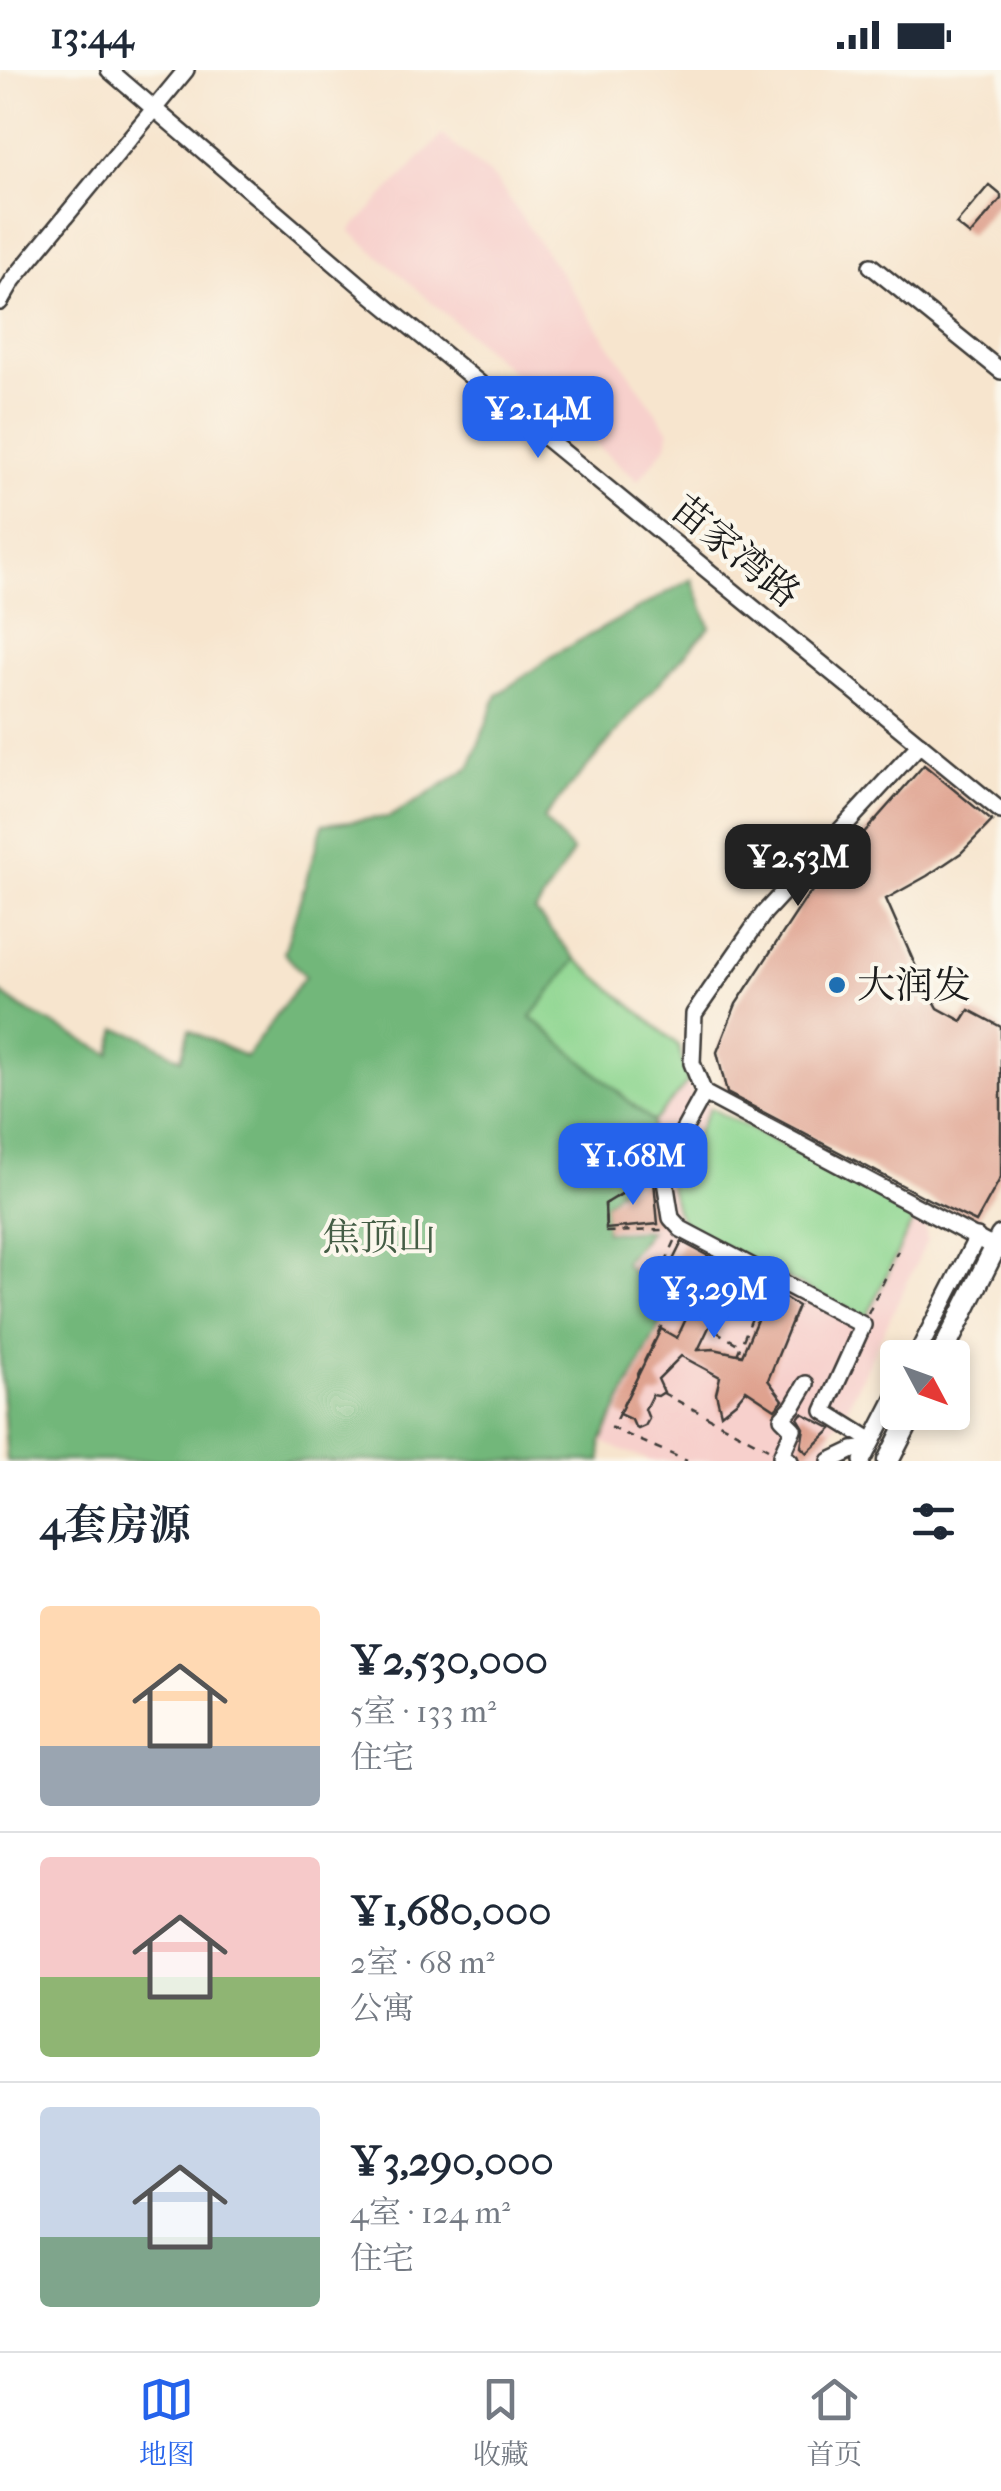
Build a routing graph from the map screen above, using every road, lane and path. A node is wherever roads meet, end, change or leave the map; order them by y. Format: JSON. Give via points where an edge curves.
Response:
{"nodes":[{"id":1,"x":109,"y":70,"type":"edge"},
{"id":2,"x":186,"y":70,"type":"edge"},
{"id":3,"x":155,"y":109,"type":"junction"},
{"id":4,"x":871,"y":266,"type":"dead end"},
{"id":5,"x":0,"y":302,"type":"edge"},
{"id":6,"x":1001,"y":371,"type":"edge"},
{"id":7,"x":920,"y":744,"type":"junction"},
{"id":8,"x":1001,"y":811,"type":"edge"},
{"id":9,"x":702,"y":1098,"type":"junction"},
{"id":10,"x":665,"y":1182,"type":"junction"},
{"id":11,"x":681,"y":1229,"type":"junction"},
{"id":12,"x":995,"y":1247,"type":"edge"},
{"id":13,"x":898,"y":1251,"type":"dead end"},
{"id":14,"x":744,"y":1262,"type":"junction"},
{"id":15,"x":770,"y":1275,"type":"junction"},
{"id":16,"x":678,"y":1297,"type":"junction"},
{"id":17,"x":690,"y":1311,"type":"dead end"},
{"id":18,"x":863,"y":1325,"type":"junction"},
{"id":19,"x":928,"y":1340,"type":"edge"},
{"id":20,"x":949,"y":1340,"type":"edge"},
{"id":21,"x":959,"y":1340,"type":"edge"},
{"id":22,"x":741,"y":1346,"type":"junction"},
{"id":23,"x":737,"y":1355,"type":"dead end"},
{"id":24,"x":806,"y":1384,"type":"dead end"},
{"id":25,"x":663,"y":1394,"type":"dead end"},
{"id":26,"x":796,"y":1400,"type":"junction"},
{"id":27,"x":824,"y":1411,"type":"junction"},
{"id":28,"x":880,"y":1426,"type":"edge"},
{"id":29,"x":903,"y":1430,"type":"edge"},
{"id":30,"x":917,"y":1430,"type":"edge"},
{"id":31,"x":868,"y":1450,"type":"edge"},
{"id":32,"x":786,"y":1458,"type":"edge"},
{"id":33,"x":687,"y":1461,"type":"edge"},
{"id":34,"x":830,"y":1461,"type":"edge"},
{"id":35,"x":888,"y":1461,"type":"edge"},
{"id":36,"x":902,"y":1461,"type":"edge"}],
"edges":[{"from":1,"to":3,"type":"street","name":"苗家湾路"},
{"from":2,"to":3,"type":"street"},
{"from":3,"to":5,"type":"street"},
{"from":3,"to":7,"type":"street","name":"苗家湾路"},
{"from":4,"to":6,"type":"street"},
{"from":7,"to":8,"type":"street","name":"苗家湾路"},
{"from":7,"to":9,"type":"street","via":[[764,914],[694,1014],[692,1063]]},
{"from":9,"to":10,"type":"street","via":[[663,1168]]},
{"from":9,"to":12,"type":"street"},
{"from":10,"to":11,"type":"street","via":[[670,1218]]},
{"from":10,"to":11,"type":"path","via":[[643,1181],[605,1204],[606,1232]]},
{"from":11,"to":14,"type":"street"},
{"from":11,"to":16,"type":"path","via":[[660,1274]]},
{"from":12,"to":19,"type":"street"},
{"from":12,"to":20,"type":"main road"},
{"from":12,"to":21,"type":"main road"},
{"from":13,"to":18,"type":"path"},
{"from":14,"to":15,"type":"street"},
{"from":14,"to":22,"type":"path","via":[[712,1329]]},
{"from":15,"to":18,"type":"street"},
{"from":15,"to":22,"type":"path"},
{"from":16,"to":17,"type":"path"},
{"from":16,"to":33,"type":"path","via":[[612,1428]]},
{"from":18,"to":27,"type":"street"},
{"from":22,"to":23,"type":"path"},
{"from":24,"to":26,"type":"street"},
{"from":25,"to":32,"type":"path"},
{"from":26,"to":27,"type":"street","via":[[819,1415]]},
{"from":26,"to":32,"type":"street","via":[[782,1418],[792,1429]]},
{"from":27,"to":31,"type":"street"},
{"from":28,"to":31,"type":"street"},
{"from":29,"to":35,"type":"main road"},
{"from":30,"to":36,"type":"main road"},
{"from":31,"to":34,"type":"street"}]}
